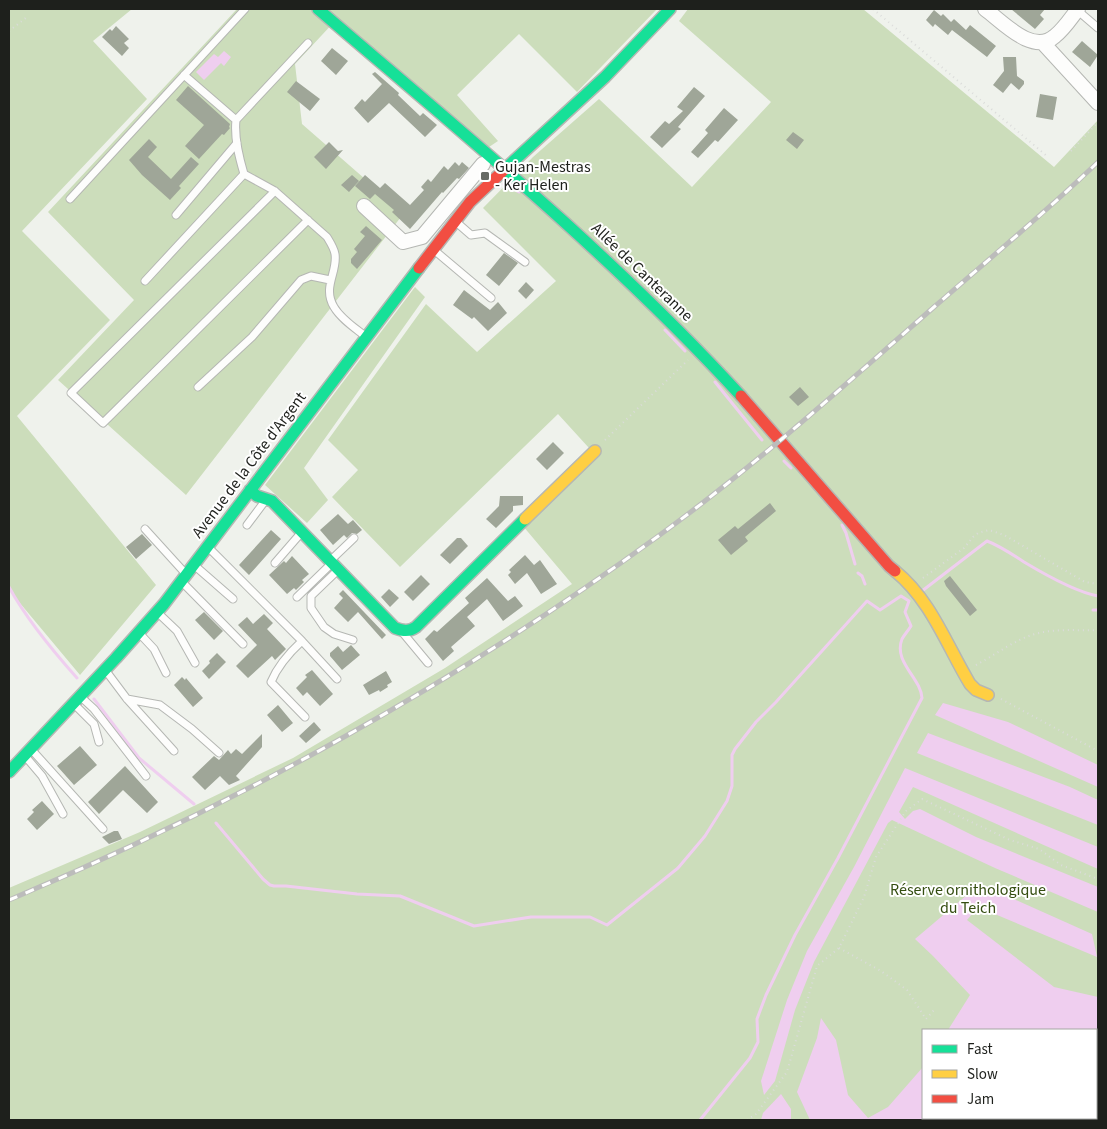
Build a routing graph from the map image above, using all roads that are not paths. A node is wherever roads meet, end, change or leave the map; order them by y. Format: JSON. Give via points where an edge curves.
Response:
{"nodes":[{"id":1,"x":245,"y":9,"type":"edge"},
{"id":2,"x":318,"y":9,"type":"edge"},
{"id":3,"x":670,"y":9,"type":"edge"},
{"id":4,"x":986,"y":9,"type":"edge"},
{"id":5,"x":1077,"y":9,"type":"edge"},
{"id":6,"x":1098,"y":28,"type":"edge"},
{"id":7,"x":308,"y":43,"type":"dead end"},
{"id":8,"x":1043,"y":43,"type":"junction"},
{"id":9,"x":184,"y":75,"type":"junction"},
{"id":10,"x":1098,"y":103,"type":"edge"},
{"id":11,"x":236,"y":120,"type":"junction"},
{"id":12,"x":237,"y":143,"type":"junction"},
{"id":13,"x":483,"y":164,"type":"dead end"},
{"id":14,"x":505,"y":169,"type":"junction"},
{"id":15,"x":244,"y":174,"type":"junction"},
{"id":16,"x":275,"y":191,"type":"junction"},
{"id":17,"x":70,"y":199,"type":"dead end"},
{"id":18,"x":364,"y":206,"type":"dead end"},
{"id":19,"x":176,"y":215,"type":"dead end"},
{"id":20,"x":308,"y":220,"type":"junction"},
{"id":21,"x":455,"y":221,"type":"junction"},
{"id":22,"x":422,"y":237,"type":"junction"},
{"id":23,"x":434,"y":248,"type":"junction"},
{"id":24,"x":525,"y":262,"type":"dead end"},
{"id":25,"x":330,"y":280,"type":"junction"},
{"id":26,"x":145,"y":281,"type":"dead end"},
{"id":27,"x":491,"y":298,"type":"dead end"},
{"id":28,"x":366,"y":337,"type":"junction"},
{"id":29,"x":198,"y":387,"type":"dead end"},
{"id":30,"x":595,"y":451,"type":"road end"},
{"id":31,"x":250,"y":490,"type":"junction"},
{"id":32,"x":267,"y":498,"type":"junction"},
{"id":33,"x":248,"y":525,"type":"dead end"},
{"id":34,"x":144,"y":529,"type":"dead end"},
{"id":35,"x":302,"y":532,"type":"junction"},
{"id":36,"x":354,"y":538,"type":"dead end"},
{"id":37,"x":208,"y":547,"type":"junction"},
{"id":38,"x":275,"y":562,"type":"dead end"},
{"id":39,"x":194,"y":565,"type":"junction"},
{"id":40,"x":333,"y":565,"type":"junction"},
{"id":41,"x":184,"y":578,"type":"junction"},
{"id":42,"x":297,"y":597,"type":"dead end"},
{"id":43,"x":233,"y":599,"type":"dead end"},
{"id":44,"x":157,"y":612,"type":"junction"},
{"id":45,"x":401,"y":631,"type":"junction"},
{"id":46,"x":139,"y":633,"type":"junction"},
{"id":47,"x":353,"y":640,"type":"dead end"},
{"id":48,"x":302,"y":641,"type":"junction"},
{"id":49,"x":243,"y":644,"type":"dead end"},
{"id":50,"x":195,"y":663,"type":"dead end"},
{"id":51,"x":428,"y":663,"type":"dead end"},
{"id":52,"x":105,"y":670,"type":"junction"},
{"id":53,"x":166,"y":673,"type":"dead end"},
{"id":54,"x":336,"y":679,"type":"dead end"},
{"id":55,"x":988,"y":695,"type":"road end"},
{"id":56,"x":127,"y":699,"type":"junction"},
{"id":57,"x":77,"y":700,"type":"junction"},
{"id":58,"x":305,"y":717,"type":"dead end"},
{"id":59,"x":99,"y":742,"type":"dead end"},
{"id":60,"x":174,"y":751,"type":"dead end"},
{"id":61,"x":28,"y":752,"type":"junction"},
{"id":62,"x":218,"y":753,"type":"dead end"},
{"id":63,"x":9,"y":772,"type":"edge"},
{"id":64,"x":146,"y":776,"type":"dead end"},
{"id":65,"x":64,"y":814,"type":"dead end"},
{"id":66,"x":103,"y":828,"type":"dead end"}],
"edges":[{"from":1,"to":9,"type":"lane"},
{"from":2,"to":14,"type":"street","name":"Allée de Canteranne"},
{"from":3,"to":14,"type":"street","name":"Avenue de la Côte d'Argent","via":[[605,77]]},
{"from":4,"to":8,"type":"street","via":[[1026,40]]},
{"from":5,"to":6,"type":"lane"},
{"from":5,"to":8,"type":"street","via":[[1056,36]]},
{"from":7,"to":11,"type":"lane"},
{"from":8,"to":10,"type":"street"},
{"from":9,"to":11,"type":"lane"},
{"from":9,"to":17,"type":"lane"},
{"from":11,"to":12,"type":"lane"},
{"from":12,"to":15,"type":"lane"},
{"from":12,"to":19,"type":"lane"},
{"from":13,"to":22,"type":"street"},
{"from":14,"to":21,"type":"street","name":"Avenue de la Côte d'Argent"},
{"from":14,"to":55,"type":"street","name":"Allée de Canteranne","via":[[594,248],[698,349],[911,587],[939,627],[970,684]]},
{"from":15,"to":16,"type":"lane"},
{"from":15,"to":26,"type":"lane"},
{"from":16,"to":20,"type":"lane"},
{"from":16,"to":20,"type":"lane","via":[[71,393],[103,423]]},
{"from":18,"to":22,"type":"street","via":[[403,242]]},
{"from":20,"to":25,"type":"lane","via":[[333,246],[336,256]]},
{"from":21,"to":23,"type":"street","name":"Avenue de la Côte d'Argent"},
{"from":21,"to":24,"type":"lane","via":[[471,235],[485,233]]},
{"from":22,"to":23,"type":"street"},
{"from":23,"to":27,"type":"lane"},
{"from":23,"to":28,"type":"street","name":"Avenue de la Côte d'Argent"},
{"from":25,"to":28,"type":"lane","via":[[329,296],[333,306]]},
{"from":25,"to":29,"type":"lane","via":[[311,276],[301,280],[252,336]]},
{"from":28,"to":31,"type":"street","name":"Avenue de la Côte d'Argent"},
{"from":30,"to":45,"type":"street","via":[[416,627]]},
{"from":31,"to":32,"type":"street"},
{"from":31,"to":37,"type":"street","name":"Avenue de la Côte d'Argent"},
{"from":32,"to":33,"type":"lane"},
{"from":32,"to":35,"type":"street"},
{"from":34,"to":41,"type":"lane"},
{"from":35,"to":38,"type":"lane"},
{"from":35,"to":40,"type":"street"},
{"from":36,"to":40,"type":"lane"},
{"from":37,"to":39,"type":"street","name":"Avenue de la Côte d'Argent"},
{"from":37,"to":48,"type":"lane"},
{"from":39,"to":41,"type":"street","name":"Avenue de la Côte d'Argent"},
{"from":39,"to":43,"type":"lane"},
{"from":40,"to":42,"type":"lane"},
{"from":40,"to":45,"type":"street"},
{"from":40,"to":47,"type":"lane","via":[[310,596],[311,608],[324,627]]},
{"from":41,"to":44,"type":"street","name":"Avenue de la Côte d'Argent"},
{"from":41,"to":49,"type":"lane"},
{"from":44,"to":46,"type":"street","name":"Avenue de la Côte d'Argent"},
{"from":44,"to":50,"type":"lane","via":[[177,631]]},
{"from":45,"to":51,"type":"lane"},
{"from":46,"to":52,"type":"street","name":"Avenue de la Côte d'Argent"},
{"from":46,"to":53,"type":"lane","via":[[154,649]]},
{"from":48,"to":54,"type":"lane"},
{"from":48,"to":58,"type":"lane","via":[[275,670],[271,682]]},
{"from":52,"to":56,"type":"lane"},
{"from":52,"to":57,"type":"street","name":"Avenue de la Côte d'Argent"},
{"from":56,"to":60,"type":"lane"},
{"from":56,"to":62,"type":"lane","via":[[160,706]]},
{"from":57,"to":59,"type":"lane","via":[[94,724]]},
{"from":57,"to":61,"type":"street","name":"Avenue de la Côte d'Argent"},
{"from":57,"to":64,"type":"lane","via":[[94,709]]},
{"from":61,"to":63,"type":"street","name":"Avenue de la Côte d'Argent"},
{"from":61,"to":65,"type":"lane"},
{"from":61,"to":66,"type":"lane"}]}
